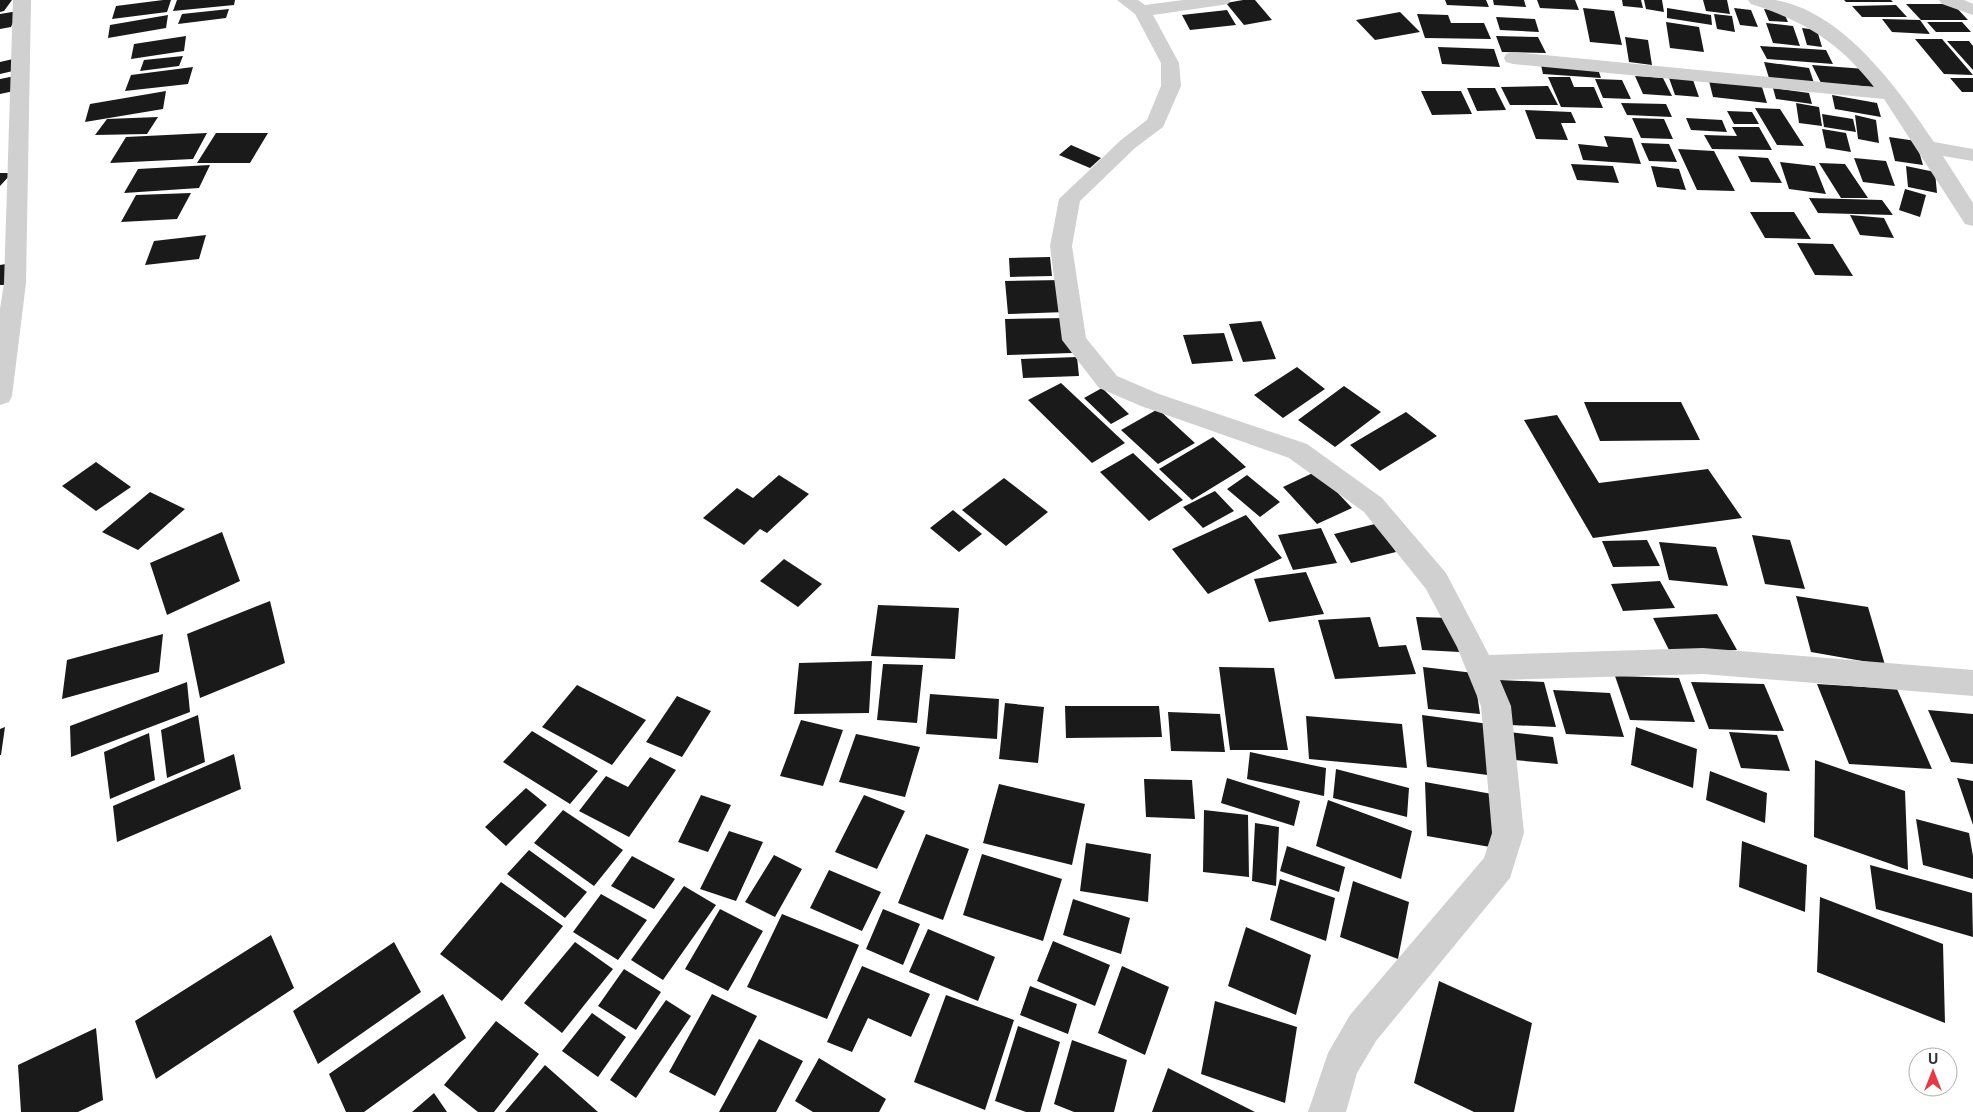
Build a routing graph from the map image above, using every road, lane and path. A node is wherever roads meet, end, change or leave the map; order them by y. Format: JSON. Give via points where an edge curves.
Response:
{"nodes":[{"id":1,"x":22,"y":0,"type":"edge"},
{"id":2,"x":1222,"y":0,"type":"edge"},
{"id":3,"x":1757,"y":0,"type":"edge"},
{"id":4,"x":1948,"y":0,"type":"edge"},
{"id":5,"x":1134,"y":5,"type":"edge"},
{"id":6,"x":1973,"y":10,"type":"edge"},
{"id":7,"x":1513,"y":58,"type":"dead end"},
{"id":8,"x":1891,"y":94,"type":"junction"},
{"id":9,"x":1925,"y":147,"type":"junction"},
{"id":10,"x":1973,"y":155,"type":"edge"},
{"id":11,"x":1973,"y":219,"type":"edge"},
{"id":12,"x":0,"y":396,"type":"edge"},
{"id":13,"x":1480,"y":668,"type":"junction"},
{"id":14,"x":1973,"y":683,"type":"edge"},
{"id":15,"x":1327,"y":1112,"type":"edge"}],
"edges":[{"from":1,"to":12,"type":"street","via":[[15,283]]},
{"from":2,"to":5,"type":"street"},
{"from":3,"to":8,"type":"street","via":[[1794,12],[1839,39]]},
{"from":4,"to":6,"type":"street"},
{"from":5,"to":13,"type":"street","via":[[1170,63],[1171,86],[1156,123],[1128,144],[1070,199],[1061,246],[1074,340],[1108,382],[1150,400],[1298,451],[1373,505],[1436,581]]},
{"from":7,"to":8,"type":"street"},
{"from":8,"to":9,"type":"street"},
{"from":9,"to":10,"type":"street"},
{"from":9,"to":11,"type":"street"},
{"from":13,"to":14,"type":"street","via":[[1703,661]]},
{"from":13,"to":15,"type":"street","via":[[1496,706],[1508,833],[1498,868],[1363,1028],[1341,1066]]}]}
